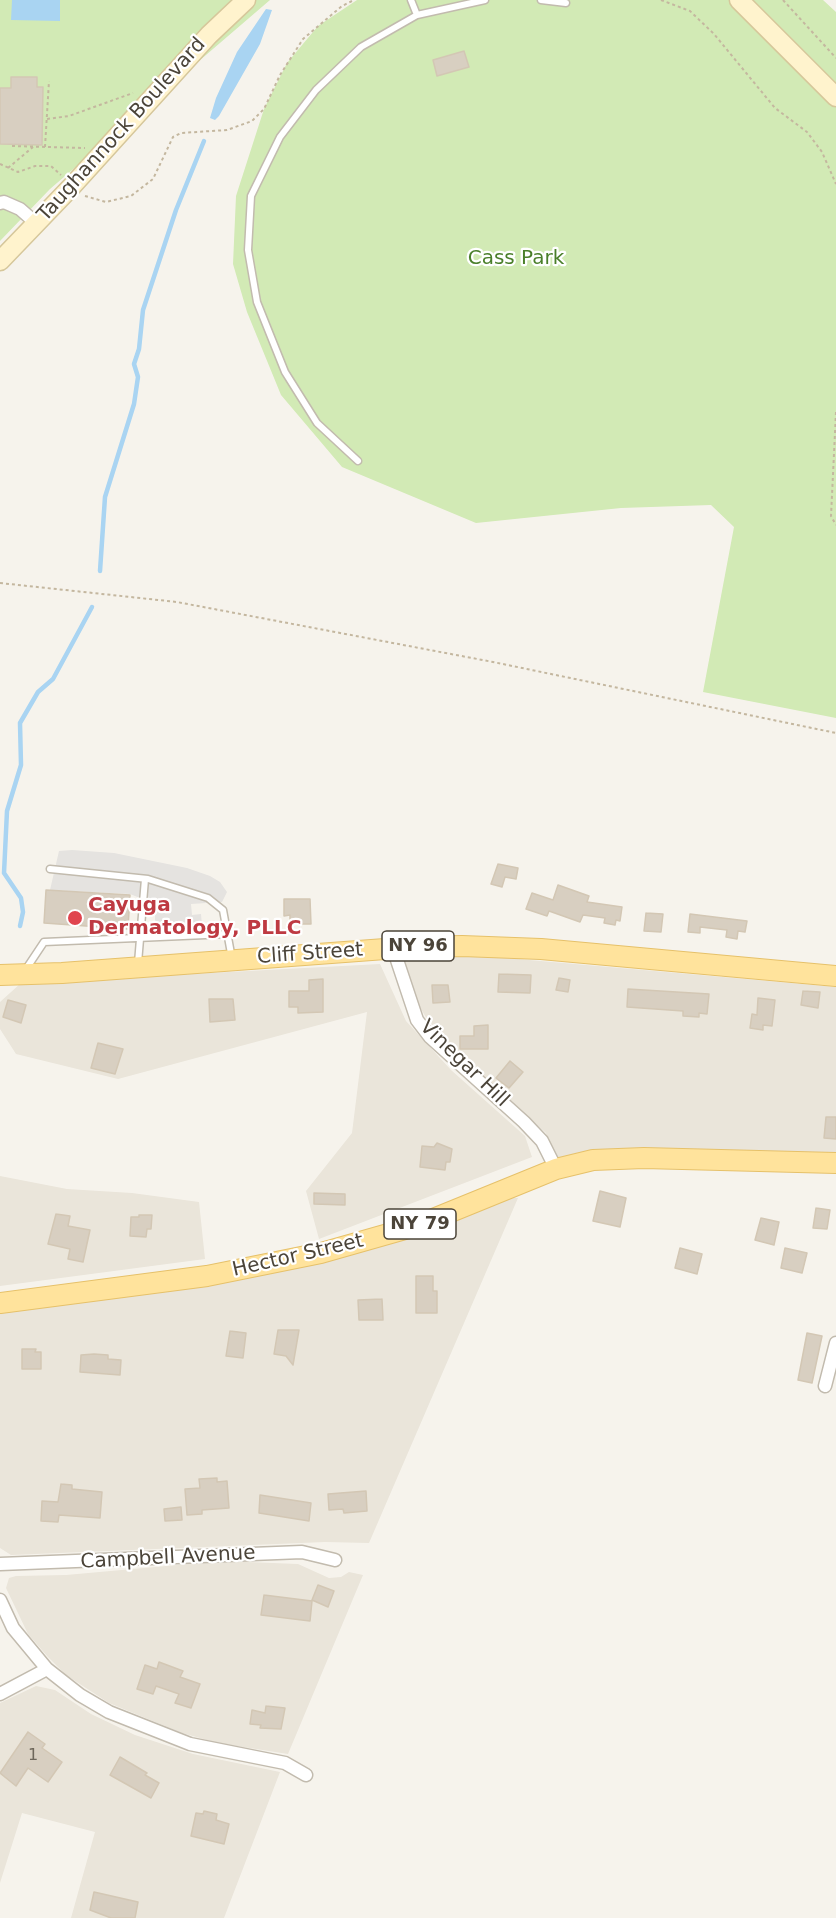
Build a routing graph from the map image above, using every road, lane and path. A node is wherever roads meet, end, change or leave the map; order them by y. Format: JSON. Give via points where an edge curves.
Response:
{"nodes":[{"id":1,"x":354,"y":0,"type":"edge"},
{"id":2,"x":411,"y":0,"type":"edge"},
{"id":3,"x":485,"y":0,"type":"edge"},
{"id":4,"x":542,"y":0,"type":"edge"},
{"id":5,"x":661,"y":0,"type":"edge"},
{"id":6,"x":739,"y":0,"type":"edge"},
{"id":7,"x":783,"y":0,"type":"edge"},
{"id":8,"x":240,"y":2,"type":"edge"},
{"id":9,"x":567,"y":3,"type":"dead end"},
{"id":10,"x":417,"y":15,"type":"junction"},
{"id":11,"x":836,"y":58,"type":"edge"},
{"id":12,"x":49,"y":81,"type":"dead end"},
{"id":13,"x":135,"y":93,"type":"dead end"},
{"id":14,"x":836,"y":97,"type":"edge"},
{"id":15,"x":47,"y":118,"type":"junction"},
{"id":16,"x":12,"y":146,"type":"dead end"},
{"id":17,"x":33,"y":147,"type":"junction"},
{"id":18,"x":45,"y":147,"type":"junction"},
{"id":19,"x":85,"y":148,"type":"dead end"},
{"id":20,"x":0,"y":164,"type":"edge"},
{"id":21,"x":8,"y":168,"type":"junction"},
{"id":22,"x":60,"y":174,"type":"dead end"},
{"id":23,"x":836,"y":184,"type":"edge"},
{"id":24,"x":82,"y":194,"type":"dead end"},
{"id":25,"x":0,"y":203,"type":"edge"},
{"id":26,"x":37,"y":224,"type":"junction"},
{"id":27,"x":0,"y":261,"type":"edge"},
{"id":28,"x":836,"y":412,"type":"edge"},
{"id":29,"x":358,"y":461,"type":"dead end"},
{"id":30,"x":836,"y":525,"type":"edge"},
{"id":31,"x":0,"y":583,"type":"edge"},
{"id":32,"x":836,"y":732,"type":"edge"},
{"id":33,"x":50,"y":869,"type":"dead end"},
{"id":34,"x":145,"y":879,"type":"junction"},
{"id":35,"x":229,"y":934,"type":"junction"},
{"id":36,"x":140,"y":939,"type":"junction"},
{"id":37,"x":393,"y":948,"type":"junction"},
{"id":38,"x":232,"y":959,"type":"junction"},
{"id":39,"x":138,"y":967,"type":"junction"},
{"id":40,"x":0,"y":975,"type":"edge"},
{"id":41,"x":23,"y":975,"type":"junction"},
{"id":42,"x":836,"y":976,"type":"edge"},
{"id":43,"x":836,"y":1163,"type":"edge"},
{"id":44,"x":556,"y":1169,"type":"junction"},
{"id":45,"x":0,"y":1303,"type":"edge"},
{"id":46,"x":836,"y":1343,"type":"edge"},
{"id":47,"x":825,"y":1386,"type":"dead end"},
{"id":48,"x":335,"y":1560,"type":"dead end"},
{"id":49,"x":0,"y":1564,"type":"edge"},
{"id":50,"x":0,"y":1600,"type":"edge"},
{"id":51,"x":47,"y":1669,"type":"junction"},
{"id":52,"x":0,"y":1694,"type":"edge"},
{"id":53,"x":306,"y":1774,"type":"dead end"}],
"edges":[{"from":1,"to":24,"type":"path","via":[[303,39],[264,109],[252,121],[227,130],[173,137],[153,178],[131,196],[106,202]]},
{"from":2,"to":10,"type":"lane"},
{"from":3,"to":10,"type":"lane"},
{"from":4,"to":9,"type":"lane"},
{"from":5,"to":23,"type":"path","via":[[690,11],[714,34],[775,108],[807,132],[822,152]]},
{"from":6,"to":14,"type":"main road"},
{"from":7,"to":11,"type":"path"},
{"from":8,"to":26,"type":"main road","name":"Taughannock Boulevard"},
{"from":10,"to":29,"type":"lane","via":[[361,47],[316,90],[280,137],[251,196],[248,250],[257,302],[285,372],[317,423]]},
{"from":12,"to":15,"type":"path"},
{"from":13,"to":15,"type":"path","via":[[69,116]]},
{"from":15,"to":18,"type":"path"},
{"from":16,"to":17,"type":"path"},
{"from":17,"to":18,"type":"path"},
{"from":17,"to":21,"type":"path"},
{"from":18,"to":19,"type":"path"},
{"from":20,"to":21,"type":"path"},
{"from":21,"to":22,"type":"path","via":[[24,172],[44,165]]},
{"from":25,"to":26,"type":"street","via":[[20,209]]},
{"from":26,"to":27,"type":"main road","name":"Taughannock Boulevard"},
{"from":28,"to":30,"type":"path","via":[[831,516]]},
{"from":31,"to":32,"type":"path","via":[[177,602]]},
{"from":33,"to":34,"type":"lane"},
{"from":34,"to":35,"type":"lane","via":[[208,898],[223,910]]},
{"from":34,"to":36,"type":"lane"},
{"from":35,"to":36,"type":"lane"},
{"from":35,"to":38,"type":"lane"},
{"from":36,"to":39,"type":"lane"},
{"from":36,"to":41,"type":"lane","via":[[44,942]]},
{"from":37,"to":38,"type":"main road","name":"Cliff Street","number":"NY 96"},
{"from":37,"to":42,"type":"main road","name":"Cliff Street","number":"NY 96","via":[[522,947]]},
{"from":37,"to":44,"type":"street","name":"Vinegar Hill","via":[[417,1020],[430,1037],[542,1141]]},
{"from":38,"to":39,"type":"main road","name":"Cliff Street","number":"NY 96"},
{"from":39,"to":41,"type":"main road","name":"Cliff Street","number":"NY 96"},
{"from":40,"to":41,"type":"main road","name":"Cliff Street","number":"NY 96"},
{"from":43,"to":44,"type":"main road","name":"Hector Street","number":"NY 79","via":[[644,1158],[593,1160]]},
{"from":44,"to":45,"type":"main road","name":"Hector Street","number":"NY 79","via":[[416,1226],[321,1253],[207,1276]]},
{"from":46,"to":47,"type":"street"},
{"from":48,"to":49,"type":"street","name":"Campbell Avenue","via":[[302,1552]]},
{"from":50,"to":51,"type":"street","via":[[13,1628]]},
{"from":51,"to":52,"type":"street"},
{"from":51,"to":53,"type":"street","via":[[80,1695],[145,1728],[201,1746],[285,1763]]}]}
